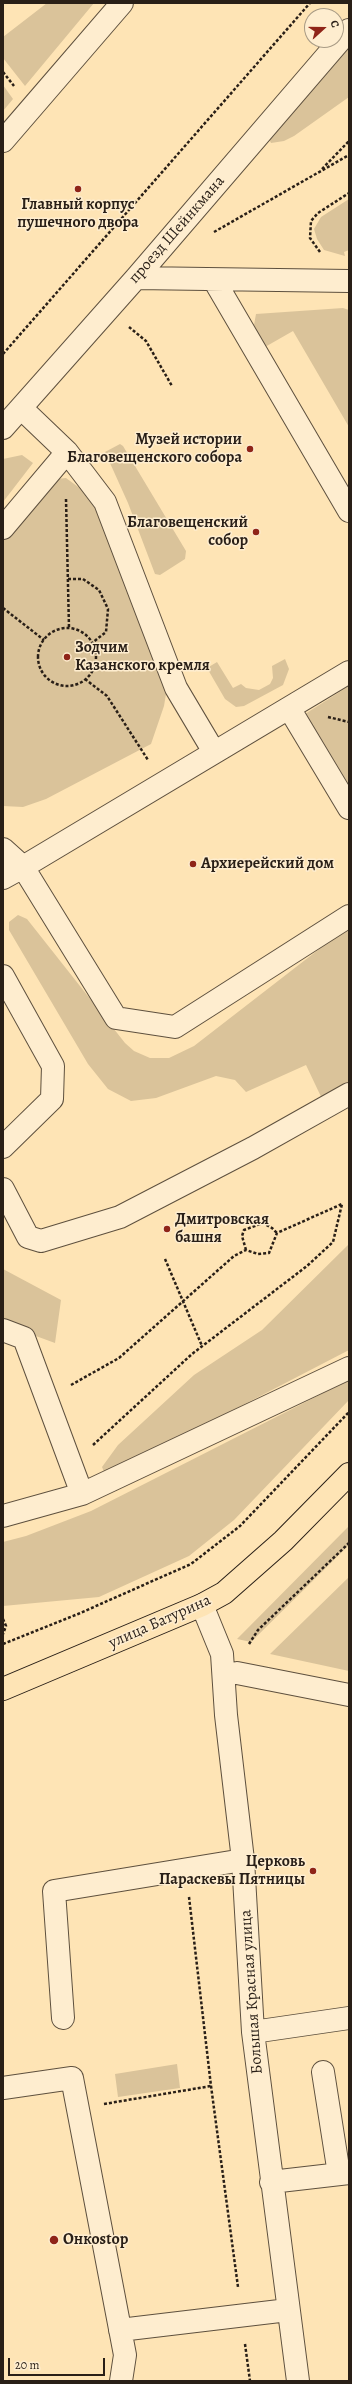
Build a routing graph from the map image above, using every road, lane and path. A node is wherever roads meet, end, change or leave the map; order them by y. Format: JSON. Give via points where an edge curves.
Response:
{"nodes":[{"id":1,"x":122,"y":3,"type":"edge"},
{"id":2,"x":310,"y":3,"type":"edge"},
{"id":3,"x":349,"y":30,"type":"edge"},
{"id":4,"x":3,"y":141,"type":"edge"},
{"id":5,"x":349,"y":141,"type":"edge"},
{"id":6,"x":349,"y":155,"type":"edge"},
{"id":7,"x":320,"y":170,"type":"junction"},
{"id":8,"x":349,"y":193,"type":"edge"},
{"id":9,"x":211,"y":234,"type":"dead end"},
{"id":10,"x":326,"y":257,"type":"dead end"},
{"id":11,"x":136,"y":278,"type":"junction"},
{"id":12,"x":214,"y":280,"type":"junction"},
{"id":13,"x":349,"y":280,"type":"edge"},
{"id":14,"x":108,"y":309,"type":"junction"},
{"id":15,"x":3,"y":354,"type":"edge"},
{"id":16,"x":172,"y":386,"type":"dead end"},
{"id":17,"x":21,"y":408,"type":"junction"},
{"id":18,"x":3,"y":428,"type":"edge"},
{"id":19,"x":66,"y":452,"type":"junction"},
{"id":20,"x":349,"y":512,"type":"edge"},
{"id":21,"x":3,"y":528,"type":"edge"},
{"id":22,"x":68,"y":579,"type":"junction"},
{"id":23,"x":3,"y":608,"type":"edge"},
{"id":24,"x":69,"y":628,"type":"junction"},
{"id":25,"x":44,"y":640,"type":"junction"},
{"id":26,"x":92,"y":644,"type":"junction"},
{"id":27,"x":349,"y":672,"type":"edge"},
{"id":28,"x":85,"y":679,"type":"junction"},
{"id":29,"x":290,"y":708,"type":"junction"},
{"id":30,"x":214,"y":752,"type":"junction"},
{"id":31,"x":162,"y":782,"type":"junction"},
{"id":32,"x":349,"y":808,"type":"edge"},
{"id":33,"x":3,"y":849,"type":"edge"},
{"id":34,"x":23,"y":867,"type":"junction"},
{"id":35,"x":3,"y":878,"type":"edge"},
{"id":36,"x":349,"y":916,"type":"edge"},
{"id":37,"x":3,"y":976,"type":"edge"},
{"id":38,"x":349,"y":1094,"type":"edge"},
{"id":39,"x":3,"y":1147,"type":"edge"},
{"id":40,"x":3,"y":1189,"type":"edge"},
{"id":41,"x":277,"y":1233,"type":"junction"},
{"id":42,"x":246,"y":1250,"type":"junction"},
{"id":43,"x":165,"y":1259,"type":"dead end"},
{"id":44,"x":183,"y":1302,"type":"junction"},
{"id":45,"x":3,"y":1330,"type":"edge"},
{"id":46,"x":202,"y":1346,"type":"junction"},
{"id":47,"x":349,"y":1368,"type":"edge"},
{"id":48,"x":46,"y":1398,"type":"junction"},
{"id":49,"x":349,"y":1412,"type":"edge"},
{"id":50,"x":71,"y":1466,"type":"junction"},
{"id":51,"x":349,"y":1474,"type":"edge"},
{"id":52,"x":82,"y":1494,"type":"junction"},
{"id":53,"x":3,"y":1516,"type":"edge"},
{"id":54,"x":349,"y":1543,"type":"edge"},
{"id":55,"x":202,"y":1605,"type":"junction"},
{"id":56,"x":3,"y":1619,"type":"edge"},
{"id":57,"x":3,"y":1634,"type":"edge"},
{"id":58,"x":3,"y":1644,"type":"edge"},
{"id":59,"x":247,"y":1648,"type":"dead end"},
{"id":60,"x":237,"y":1673,"type":"dead end"},
{"id":61,"x":3,"y":1689,"type":"edge"},
{"id":62,"x":349,"y":1695,"type":"edge"},
{"id":63,"x":243,"y":1860,"type":"junction"},
{"id":64,"x":186,"y":1870,"type":"junction"},
{"id":65,"x":64,"y":2018,"type":"dead end"},
{"id":66,"x":349,"y":2018,"type":"edge"},
{"id":67,"x":253,"y":2032,"type":"junction"},
{"id":68,"x":323,"y":2072,"type":"dead end"},
{"id":69,"x":210,"y":2086,"type":"junction"},
{"id":70,"x":3,"y":2088,"type":"edge"},
{"id":71,"x":78,"y":2108,"type":"junction"},
{"id":72,"x":344,"y":2174,"type":"edge"},
{"id":73,"x":272,"y":2182,"type":"junction"},
{"id":74,"x":288,"y":2310,"type":"junction"},
{"id":75,"x":241,"y":2315,"type":"junction"},
{"id":76,"x":120,"y":2330,"type":"junction"},
{"id":77,"x":120,"y":2381,"type":"edge"},
{"id":78,"x":250,"y":2381,"type":"edge"},
{"id":79,"x":298,"y":2381,"type":"edge"}],
"edges":[{"from":1,"to":4,"type":"street"},
{"from":2,"to":15,"type":"path"},
{"from":3,"to":11,"type":"street","name":"проезд Шейнкмана"},
{"from":5,"to":7,"type":"path"},
{"from":6,"to":7,"type":"path"},
{"from":7,"to":9,"type":"path"},
{"from":8,"to":10,"type":"path","via":[[318,213],[311,221],[310,238]]},
{"from":11,"to":12,"type":"street"},
{"from":11,"to":14,"type":"street","name":"проезд Шейнкмана"},
{"from":12,"to":13,"type":"street"},
{"from":12,"to":20,"type":"street"},
{"from":14,"to":16,"type":"path","via":[[146,341]]},
{"from":14,"to":17,"type":"street","name":"проезд Шейнкмана"},
{"from":17,"to":18,"type":"street","name":"проезд Шейнкмана"},
{"from":17,"to":19,"type":"street"},
{"from":19,"to":21,"type":"street"},
{"from":19,"to":22,"type":"path"},
{"from":19,"to":30,"type":"street","via":[[105,502],[176,688]]},
{"from":22,"to":24,"type":"path"},
{"from":22,"to":26,"type":"path","via":[[83,579],[99,590],[108,609],[106,632]]},
{"from":23,"to":25,"type":"path"},
{"from":24,"to":25,"type":"path","via":[[50,633]]},
{"from":24,"to":26,"type":"path","via":[[86,636]]},
{"from":25,"to":28,"type":"path","via":[[38,657],[43,675],[50,681],[68,686]]},
{"from":26,"to":28,"type":"path","via":[[95,662],[92,672]]},
{"from":27,"to":29,"type":"street"},
{"from":28,"to":31,"type":"path","via":[[107,696]]},
{"from":29,"to":30,"type":"street"},
{"from":29,"to":32,"type":"street"},
{"from":30,"to":31,"type":"street"},
{"from":31,"to":34,"type":"street"},
{"from":33,"to":34,"type":"street"},
{"from":34,"to":35,"type":"street"},
{"from":34,"to":36,"type":"street","via":[[116,1018],[174,1027]]},
{"from":37,"to":39,"type":"street","via":[[53,1066],[52,1099]]},
{"from":38,"to":40,"type":"street","via":[[253,1148],[120,1217],[41,1241],[28,1237]]},
{"from":41,"to":42,"type":"path","via":[[269,1254]]},
{"from":41,"to":42,"type":"path","via":[[263,1223],[257,1223],[244,1230],[242,1236]]},
{"from":41,"to":46,"type":"path","via":[[342,1204],[333,1242],[306,1266]]},
{"from":42,"to":44,"type":"path","via":[[234,1256]]},
{"from":43,"to":44,"type":"path"},
{"from":44,"to":46,"type":"path"},
{"from":44,"to":48,"type":"path","via":[[119,1358]]},
{"from":45,"to":48,"type":"street","via":[[24,1338]]},
{"from":46,"to":50,"type":"path"},
{"from":47,"to":52,"type":"street"},
{"from":48,"to":50,"type":"street"},
{"from":49,"to":58,"type":"path","via":[[240,1526],[191,1564]]},
{"from":50,"to":52,"type":"street"},
{"from":51,"to":55,"type":"main road","name":"улица Батурина","via":[[283,1541],[224,1593]]},
{"from":52,"to":53,"type":"street"},
{"from":54,"to":59,"type":"path","via":[[258,1630]]},
{"from":55,"to":61,"type":"main road","name":"улица Батурина"},
{"from":55,"to":63,"type":"street","name":"Большая Красная улица","via":[[222,1654],[226,1715]]},
{"from":56,"to":57,"type":"path","via":[[6,1626]]},
{"from":60,"to":62,"type":"street"},
{"from":63,"to":64,"type":"street"},
{"from":63,"to":67,"type":"street","name":"Большая Красная улица"},
{"from":64,"to":65,"type":"street","via":[[54,1891]]},
{"from":64,"to":69,"type":"path"},
{"from":66,"to":67,"type":"street"},
{"from":67,"to":73,"type":"street","name":"Большая Красная улица"},
{"from":68,"to":72,"type":"street"},
{"from":69,"to":71,"type":"path"},
{"from":69,"to":75,"type":"path"},
{"from":70,"to":71,"type":"street","via":[[72,2078]]},
{"from":71,"to":76,"type":"street"},
{"from":72,"to":73,"type":"street"},
{"from":73,"to":74,"type":"street","name":"Большая Красная улица"},
{"from":74,"to":75,"type":"street"},
{"from":74,"to":79,"type":"street","name":"Большая Красная улица"},
{"from":75,"to":76,"type":"street"},
{"from":75,"to":78,"type":"path"},
{"from":76,"to":77,"type":"street","via":[[125,2355]]}]}
